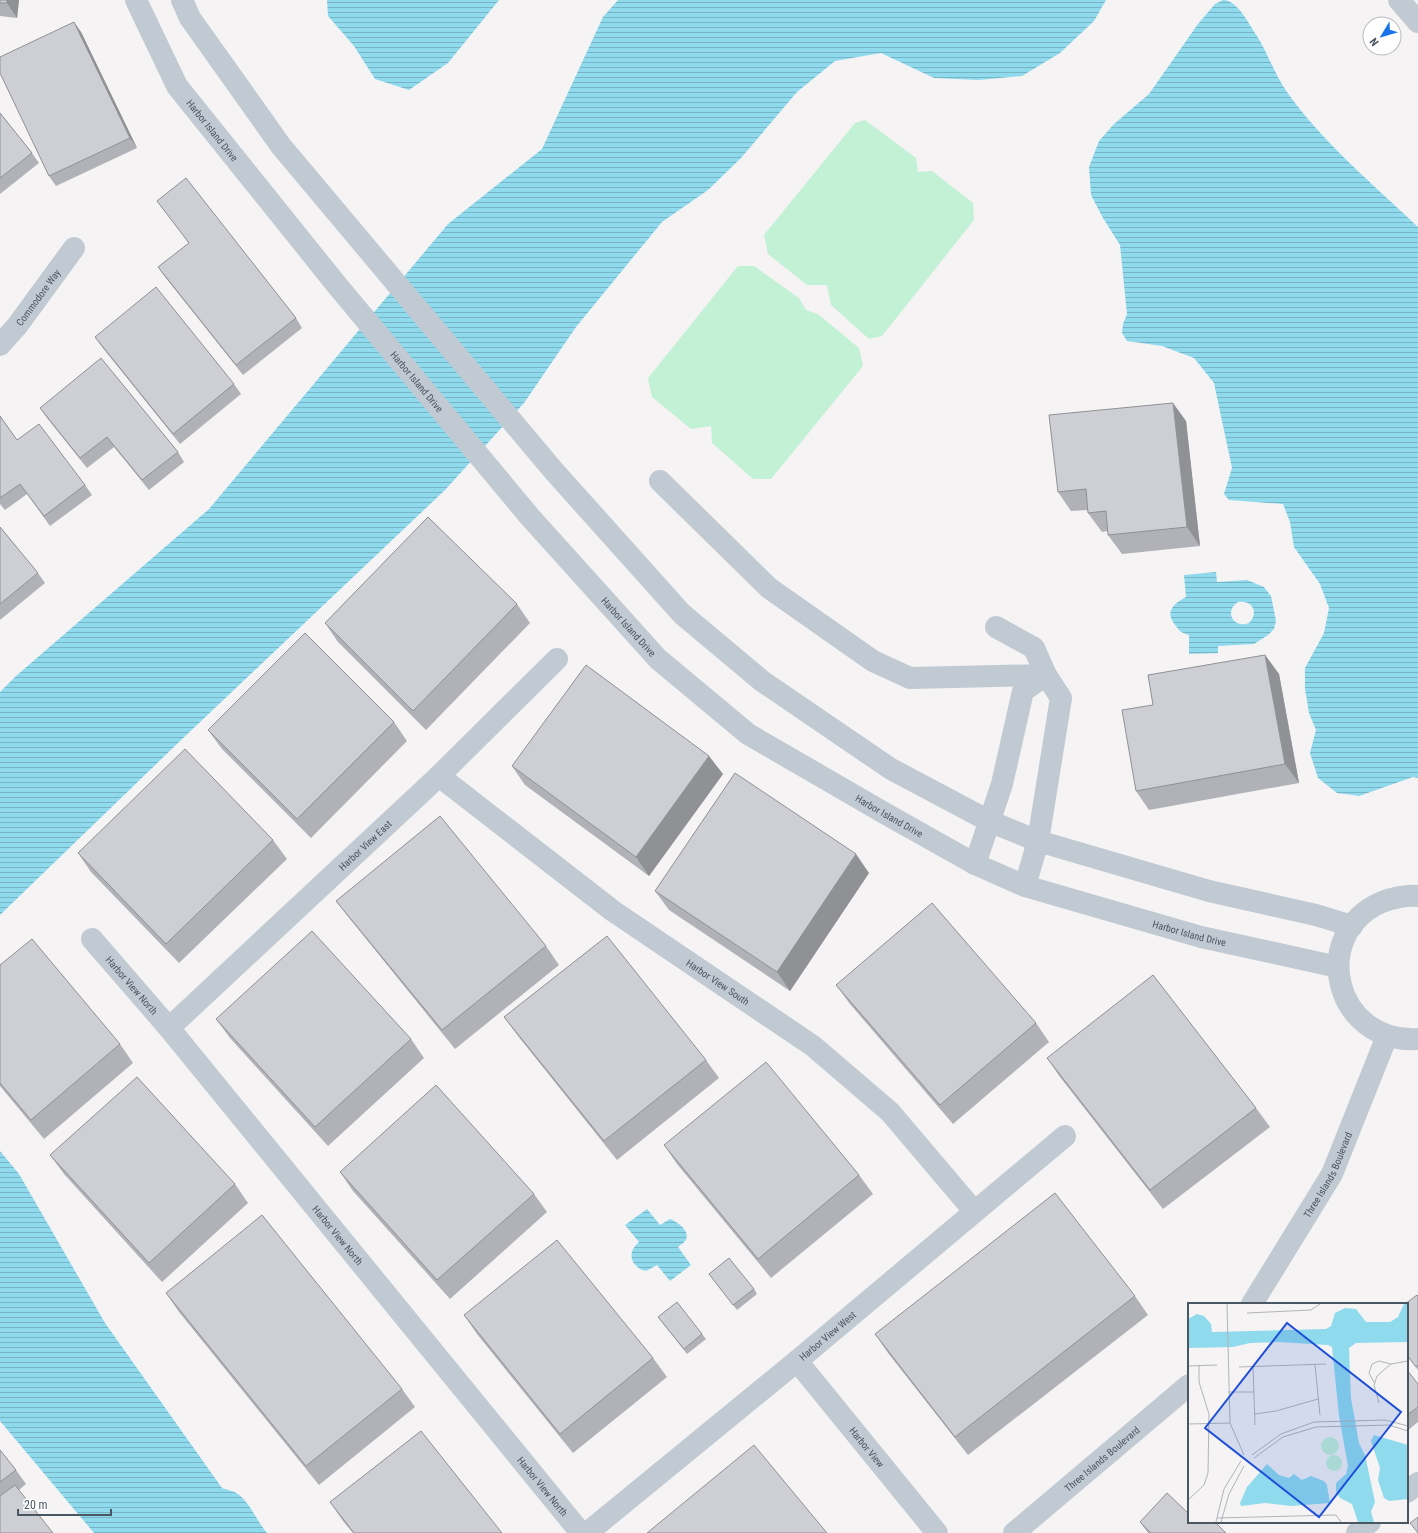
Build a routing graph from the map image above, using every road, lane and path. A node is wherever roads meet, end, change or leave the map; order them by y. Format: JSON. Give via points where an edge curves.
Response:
{"nodes":[{"id":1,"x":136,"y":0,"type":"edge"},
{"id":2,"x":182,"y":0,"type":"edge"},
{"id":3,"x":1399,"y":0,"type":"edge"},
{"id":4,"x":1418,"y":22,"type":"edge"},
{"id":5,"x":74,"y":248,"type":"dead end"},
{"id":6,"x":0,"y":345,"type":"edge"},
{"id":7,"x":660,"y":481,"type":"dead end"},
{"id":8,"x":996,"y":627,"type":"dead end"},
{"id":9,"x":557,"y":659,"type":"dead end"},
{"id":10,"x":1046,"y":675,"type":"junction"},
{"id":11,"x":440,"y":776,"type":"junction"},
{"id":12,"x":989,"y":821,"type":"junction"},
{"id":13,"x":1038,"y":840,"type":"junction"},
{"id":14,"x":975,"y":864,"type":"junction"},
{"id":15,"x":1025,"y":886,"type":"junction"},
{"id":16,"x":1418,"y":896,"type":"edge"},
{"id":17,"x":1352,"y":926,"type":"junction"},
{"id":18,"x":92,"y":939,"type":"dead end"},
{"id":19,"x":1338,"y":967,"type":"junction"},
{"id":20,"x":169,"y":1028,"type":"junction"},
{"id":21,"x":1387,"y":1036,"type":"junction"},
{"id":22,"x":1418,"y":1039,"type":"edge"},
{"id":23,"x":1065,"y":1136,"type":"dead end"},
{"id":24,"x":974,"y":1212,"type":"junction"},
{"id":25,"x":1253,"y":1303,"type":"edge"},
{"id":26,"x":798,"y":1361,"type":"junction"},
{"id":27,"x":1188,"y":1386,"type":"edge"},
{"id":28,"x":1418,"y":1483,"type":"edge"},
{"id":29,"x":1408,"y":1491,"type":"edge"},
{"id":30,"x":1343,"y":1523,"type":"edge"},
{"id":31,"x":1369,"y":1523,"type":"edge"},
{"id":32,"x":581,"y":1533,"type":"edge"},
{"id":33,"x":587,"y":1533,"type":"edge"},
{"id":34,"x":937,"y":1533,"type":"edge"},
{"id":35,"x":1014,"y":1533,"type":"edge"},
{"id":36,"x":1351,"y":1533,"type":"edge"},
{"id":37,"x":1357,"y":1533,"type":"edge"}],
"edges":[{"from":1,"to":14,"type":"street","name":"Harbor Island Drive","via":[[177,86],[336,284],[530,517],[658,659],[748,734]]},
{"from":2,"to":12,"type":"street","via":[[190,18],[282,146],[553,470],[682,614],[762,681],[890,769]]},
{"from":3,"to":4,"type":"street"},
{"from":5,"to":6,"type":"street","name":"Commodore Way"},
{"from":7,"to":10,"type":"street","via":[[769,588],[873,661],[910,678]]},
{"from":8,"to":10,"type":"street","via":[[1034,648]]},
{"from":9,"to":11,"type":"street","name":"Harbor View East"},
{"from":10,"to":12,"type":"street","via":[[1023,691],[1002,784]]},
{"from":10,"to":13,"type":"street","via":[[1061,698]]},
{"from":11,"to":20,"type":"street","name":"Harbor View East"},
{"from":11,"to":24,"type":"street","name":"Harbor View South","via":[[613,911],[813,1046],[890,1112]]},
{"from":12,"to":13,"type":"street"},
{"from":12,"to":14,"type":"street"},
{"from":13,"to":15,"type":"street"},
{"from":13,"to":17,"type":"street","via":[[1209,892],[1316,915]]},
{"from":14,"to":15,"type":"street","name":"Harbor Island Drive"},
{"from":15,"to":19,"type":"street","name":"Harbor Island Drive","via":[[1201,937]]},
{"from":16,"to":17,"type":"street","via":[[1392,898],[1370,907]]},
{"from":17,"to":19,"type":"street","via":[[1342,944]]},
{"from":18,"to":20,"type":"street","name":"Harbor View North"},
{"from":19,"to":21,"type":"street","via":[[1341,989],[1351,1009],[1367,1026]]},
{"from":20,"to":32,"type":"street","name":"Harbor View North"},
{"from":21,"to":22,"type":"street","via":[[1405,1040]]},
{"from":21,"to":25,"type":"street","name":"Three Islands Boulevard","via":[[1332,1174]]},
{"from":23,"to":24,"type":"street","name":"Harbor View West"},
{"from":24,"to":26,"type":"street","name":"Harbor View West"},
{"from":26,"to":33,"type":"street","name":"Harbor View West"},
{"from":26,"to":34,"type":"street","name":"Harbor View"},
{"from":27,"to":35,"type":"street","name":"Three Islands Boulevard"},
{"from":28,"to":29,"type":"street"},
{"from":30,"to":36,"type":"street"},
{"from":31,"to":37,"type":"street"}]}
